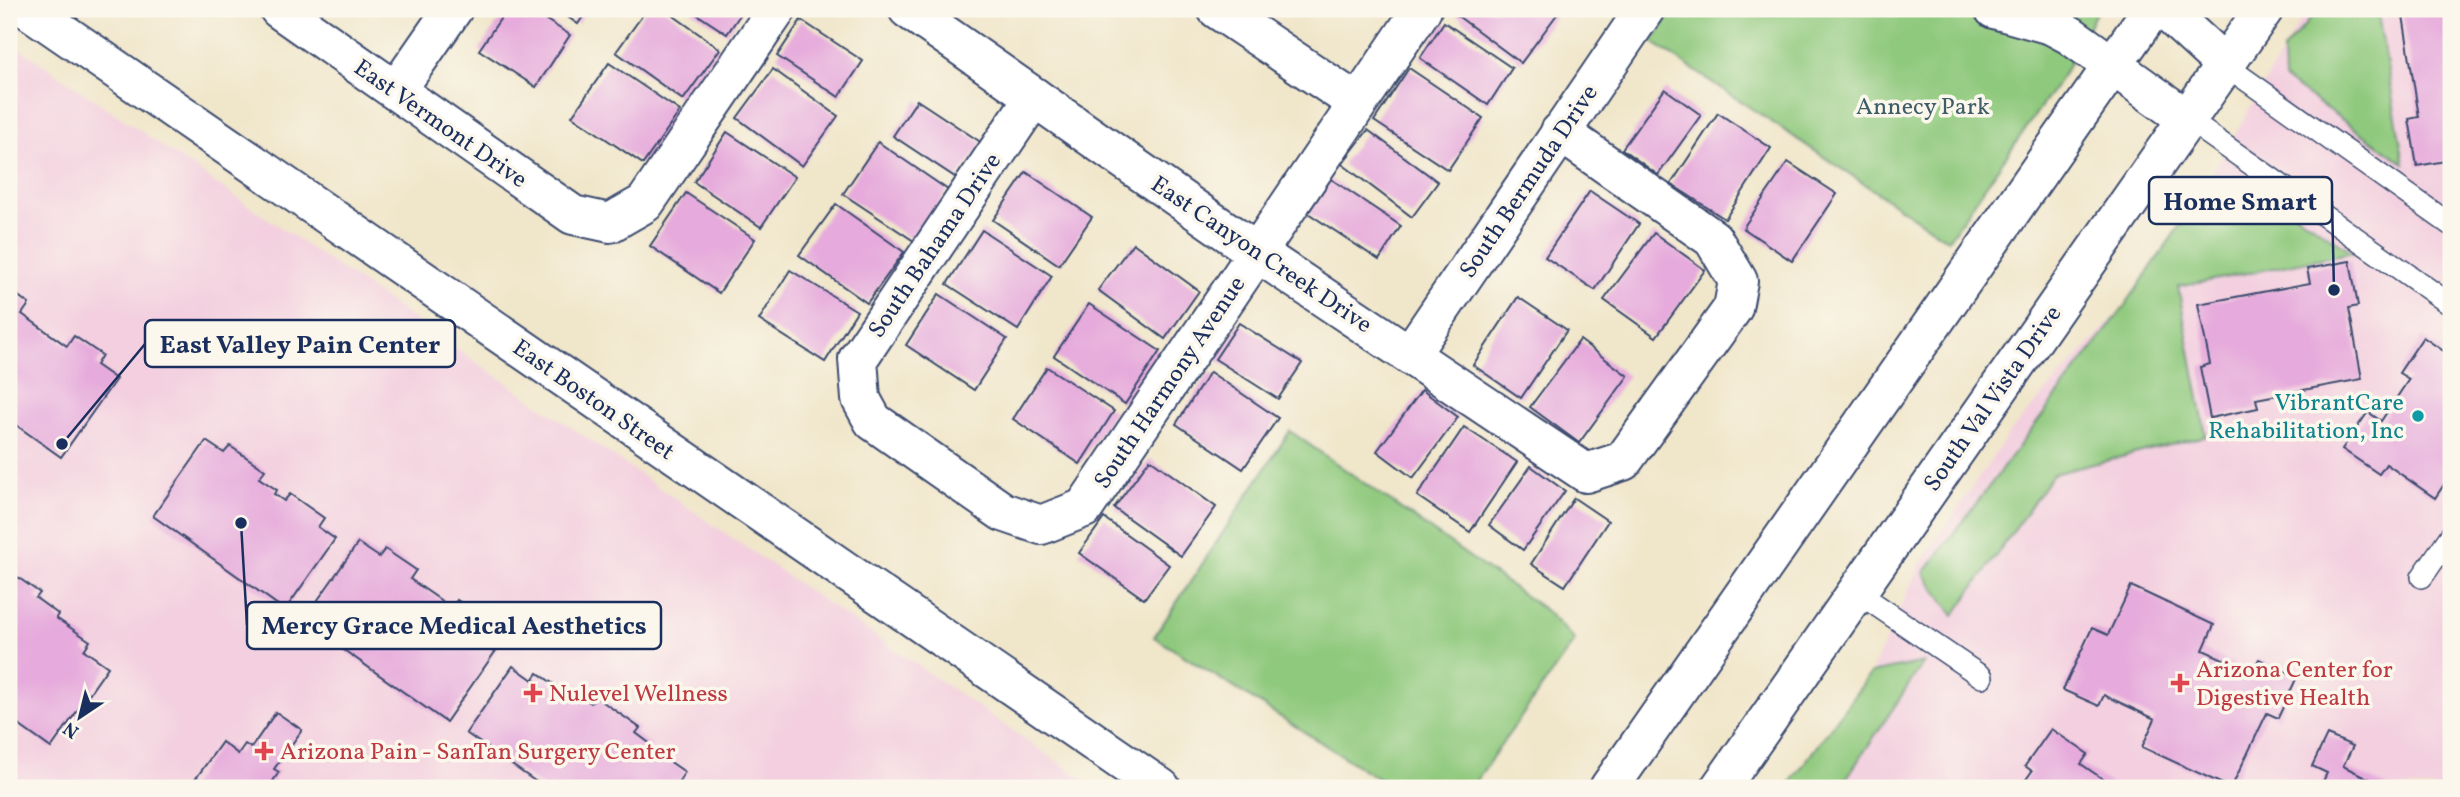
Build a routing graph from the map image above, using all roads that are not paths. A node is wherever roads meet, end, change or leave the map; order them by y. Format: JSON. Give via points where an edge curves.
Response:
{"nodes":[{"id":1,"x":28,"y":9,"type":"edge"},
{"id":2,"x":279,"y":9,"type":"edge"},
{"id":3,"x":453,"y":9,"type":"edge"},
{"id":4,"x":777,"y":9,"type":"edge"},
{"id":5,"x":908,"y":9,"type":"edge"},
{"id":6,"x":1217,"y":9,"type":"edge"},
{"id":7,"x":1422,"y":9,"type":"edge"},
{"id":8,"x":1645,"y":9,"type":"edge"},
{"id":9,"x":1994,"y":9,"type":"edge"},
{"id":10,"x":2152,"y":9,"type":"edge"},
{"id":11,"x":2164,"y":9,"type":"edge"},
{"id":12,"x":2264,"y":9,"type":"edge"},
{"id":13,"x":2225,"y":65,"type":"junction"},
{"id":14,"x":2112,"y":67,"type":"junction"},
{"id":15,"x":396,"y":91,"type":"junction"},
{"id":16,"x":1034,"y":97,"type":"junction"},
{"id":17,"x":1357,"y":103,"type":"junction"},
{"id":18,"x":2186,"y":119,"type":"junction"},
{"id":19,"x":1560,"y":132,"type":"junction"},
{"id":20,"x":2451,"y":225,"type":"edge"},
{"id":21,"x":1256,"y":252,"type":"junction"},
{"id":22,"x":2451,"y":304,"type":"edge"},
{"id":23,"x":1411,"y":353,"type":"junction"},
{"id":24,"x":1041,"y":525,"type":"joint"},
{"id":25,"x":2451,"y":535,"type":"edge"},
{"id":26,"x":2422,"y":577,"type":"dead end"},
{"id":27,"x":1857,"y":592,"type":"junction"},
{"id":28,"x":1982,"y":677,"type":"dead end"},
{"id":29,"x":1161,"y":788,"type":"edge"},
{"id":30,"x":1609,"y":788,"type":"edge"},
{"id":31,"x":1720,"y":788,"type":"edge"}],
"edges":[{"from":1,"to":29,"type":"street","name":"East Boston Street"},
{"from":2,"to":15,"type":"street","name":"East Vermont Drive"},
{"from":3,"to":15,"type":"street"},
{"from":4,"to":15,"type":"street","name":"East Vermont Drive","via":[[645,203],[610,223],[573,215]]},
{"from":5,"to":16,"type":"street","name":"East Canyon Creek Drive"},
{"from":6,"to":17,"type":"street"},
{"from":7,"to":17,"type":"street","name":"South Harmony Avenue"},
{"from":8,"to":19,"type":"street","name":"South Bermuda Drive"},
{"from":9,"to":14,"type":"street","via":[[2051,25]]},
{"from":10,"to":14,"type":"street"},
{"from":11,"to":13,"type":"street"},
{"from":12,"to":13,"type":"street","name":"South Val Vista Drive"},
{"from":13,"to":18,"type":"street","name":"South Val Vista Drive"},
{"from":13,"to":20,"type":"lane"},
{"from":14,"to":18,"type":"street"},
{"from":14,"to":30,"type":"street"},
{"from":16,"to":21,"type":"street","name":"East Canyon Creek Drive"},
{"from":16,"to":24,"type":"street","name":"South Bahama Drive","via":[[858,359],[861,399],[873,421],[1003,512]]},
{"from":17,"to":21,"type":"street","name":"South Harmony Avenue"},
{"from":18,"to":22,"type":"lane"},
{"from":18,"to":27,"type":"street","name":"South Val Vista Drive"},
{"from":19,"to":23,"type":"street","name":"South Bermuda Drive"},
{"from":19,"to":23,"type":"street","name":"East Canyon Creek Drive","via":[[1713,239],[1738,281],[1733,308],[1623,461],[1586,473]]},
{"from":21,"to":23,"type":"street","name":"East Canyon Creek Drive"},
{"from":21,"to":24,"type":"street","name":"South Harmony Avenue","via":[[1084,508]]},
{"from":25,"to":26,"type":"lane"},
{"from":27,"to":28,"type":"lane"},
{"from":27,"to":31,"type":"street","name":"South Val Vista Drive"}]}
